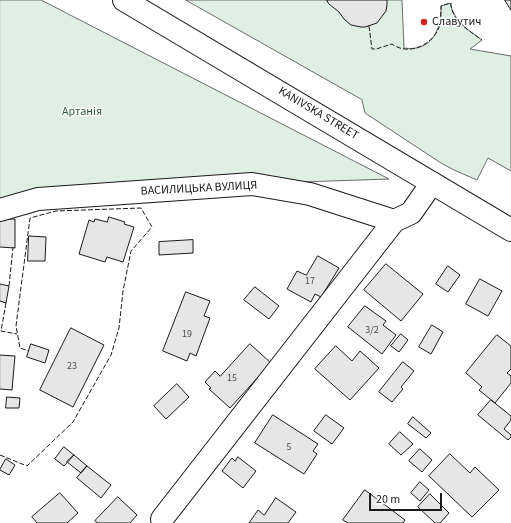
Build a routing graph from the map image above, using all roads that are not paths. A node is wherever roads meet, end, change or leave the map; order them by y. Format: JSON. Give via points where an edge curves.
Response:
{"nodes":[{"id":1,"x":124,"y":0,"type":"edge"},
{"id":2,"x":432,"y":183,"type":"junction"},
{"id":3,"x":0,"y":210,"type":"edge"},
{"id":4,"x":394,"y":221,"type":"junction"},
{"id":5,"x":511,"y":230,"type":"edge"},
{"id":6,"x":162,"y":519,"type":"dead end"}],
"edges":[{"from":1,"to":2,"type":"street","name":"KANIVSKA STREET"},
{"from":2,"to":4,"type":"street","via":[[411,213]]},
{"from":2,"to":5,"type":"street","name":"KANIVSKA STREET"},
{"from":3,"to":4,"type":"street","name":"ВАСИЛИЦЬКА ВУЛИЦЯ","via":[[38,199],[252,184],[310,194]]},
{"from":4,"to":6,"type":"street"}]}
